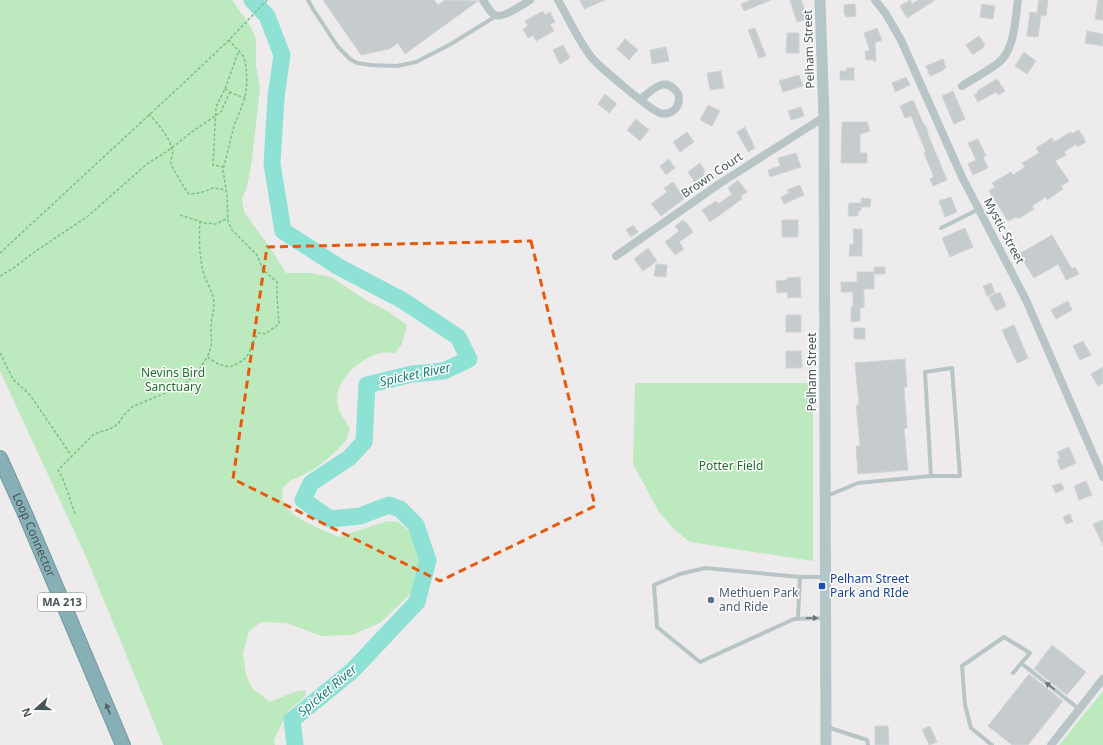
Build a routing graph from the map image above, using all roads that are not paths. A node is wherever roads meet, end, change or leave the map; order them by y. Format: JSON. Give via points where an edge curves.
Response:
{"nodes":[{"id":1,"x":308,"y":0,"type":"edge"},
{"id":2,"x":483,"y":0,"type":"edge"},
{"id":3,"x":530,"y":0,"type":"edge"},
{"id":4,"x":558,"y":0,"type":"edge"},
{"id":5,"x":820,"y":0,"type":"edge"},
{"id":6,"x":1018,"y":0,"type":"edge"},
{"id":7,"x":878,"y":1,"type":"edge"},
{"id":8,"x":496,"y":16,"type":"junction"},
{"id":9,"x":962,"y":86,"type":"dead end"},
{"id":10,"x":641,"y":99,"type":"junction"},
{"id":11,"x":824,"y":117,"type":"junction"},
{"id":12,"x":979,"y":209,"type":"junction"},
{"id":13,"x":940,"y":228,"type":"dead end"},
{"id":14,"x":616,"y":256,"type":"dead end"},
{"id":15,"x":0,"y":458,"type":"edge"},
{"id":16,"x":931,"y":476,"type":"junction"},
{"id":17,"x":1103,"y":477,"type":"edge"},
{"id":18,"x":825,"y":497,"type":"junction"},
{"id":19,"x":800,"y":577,"type":"junction"},
{"id":20,"x":825,"y":577,"type":"junction"},
{"id":21,"x":798,"y":618,"type":"junction"},
{"id":22,"x":825,"y":618,"type":"junction"},
{"id":23,"x":1021,"y":663,"type":"junction"},
{"id":24,"x":1013,"y":673,"type":"dead end"},
{"id":25,"x":1103,"y":679,"type":"edge"},
{"id":26,"x":1079,"y":709,"type":"junction"},
{"id":27,"x":826,"y":726,"type":"junction"},
{"id":28,"x":123,"y":745,"type":"edge"},
{"id":29,"x":826,"y":745,"type":"edge"},
{"id":30,"x":868,"y":745,"type":"edge"},
{"id":31,"x":992,"y":745,"type":"edge"},
{"id":32,"x":1051,"y":745,"type":"edge"}],
"edges":[{"from":1,"to":8,"type":"lane","via":[[338,47],[357,63],[371,65],[397,66],[416,62]]},
{"from":2,"to":8,"type":"street"},
{"from":3,"to":8,"type":"street","via":[[506,14]]},
{"from":4,"to":10,"type":"street","via":[[583,45],[594,59]]},
{"from":5,"to":11,"type":"main road","name":"Pelham Street"},
{"from":6,"to":9,"type":"street","via":[[1008,50],[998,64]]},
{"from":7,"to":12,"type":"street","name":"Mystic Street","via":[[901,40]]},
{"from":10,"to":10,"type":"street","via":[[664,114],[673,111],[679,99],[676,90],[664,84]]},
{"from":11,"to":14,"type":"street","name":"Brown Court","via":[[719,184]]},
{"from":11,"to":18,"type":"main road","name":"Pelham Street"},
{"from":12,"to":13,"type":"lane"},
{"from":12,"to":17,"type":"street","name":"Mystic Street","via":[[1026,300]]},
{"from":28,"to":15,"type":"highway","name":"Loop Connector","number":"MA 213","one_way":true},
{"from":16,"to":16,"type":"lane","via":[[924,372],[952,368],[960,476]]},
{"from":16,"to":18,"type":"lane","via":[[858,483]]},
{"from":18,"to":20,"type":"main road","name":"Pelham Street"},
{"from":19,"to":20,"type":"lane"},
{"from":19,"to":21,"type":"lane"},
{"from":19,"to":21,"type":"lane","via":[[706,568],[680,574],[654,585],[657,627],[700,662]]},
{"from":20,"to":22,"type":"main road","name":"Pelham Street"},
{"from":21,"to":22,"type":"lane","one_way":true},
{"from":22,"to":27,"type":"main road","name":"Pelham Street"},
{"from":23,"to":24,"type":"lane"},
{"from":26,"to":23,"type":"lane","one_way":true},
{"from":23,"to":31,"type":"lane","via":[[1030,653],[1004,637],[962,666],[965,705],[971,728]]},
{"from":25,"to":26,"type":"street"},
{"from":26,"to":32,"type":"street"},
{"from":27,"to":29,"type":"main road","name":"Pelham Street"},
{"from":27,"to":30,"type":"lane","via":[[867,740]]}]}
